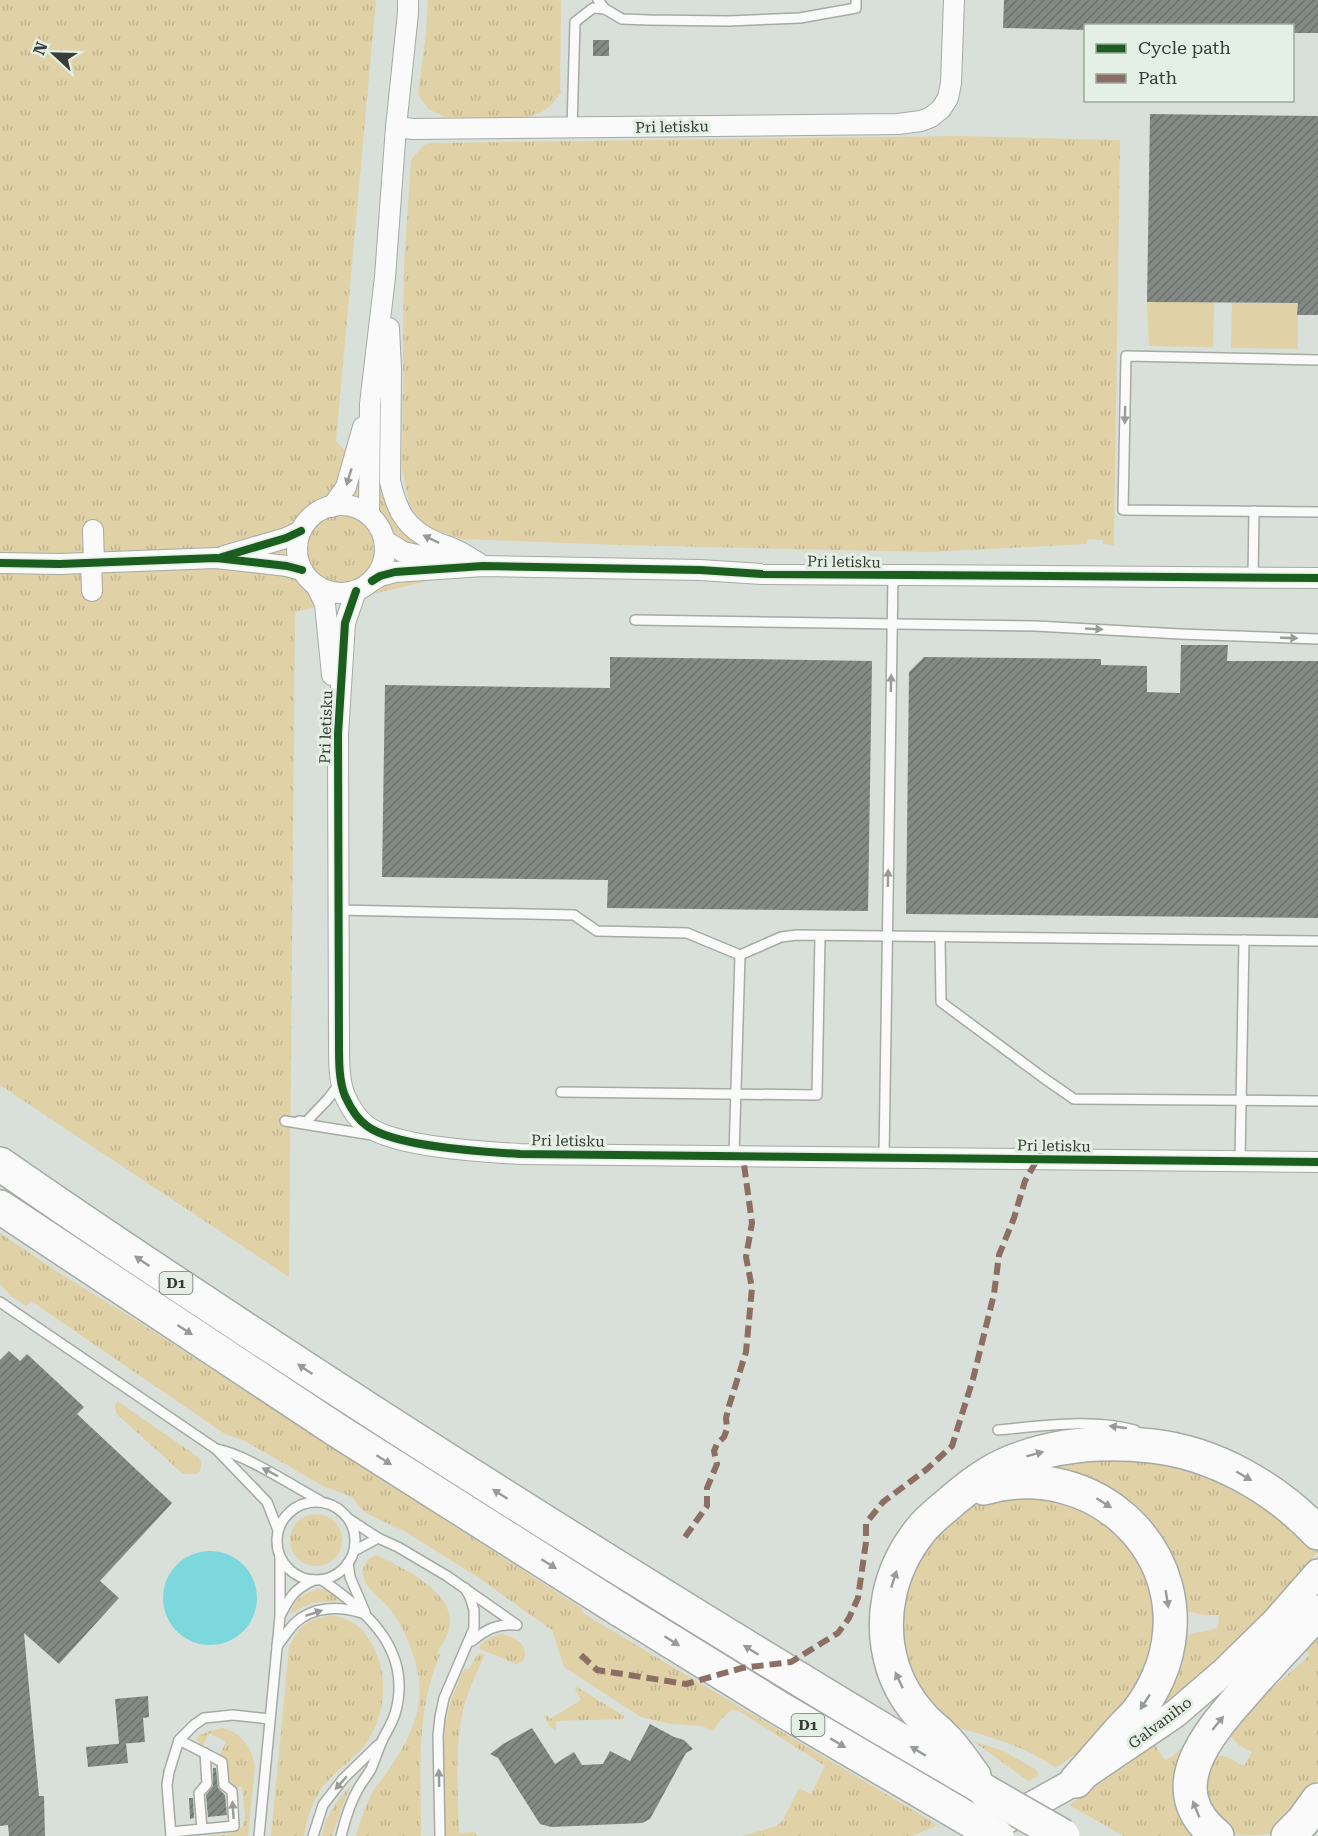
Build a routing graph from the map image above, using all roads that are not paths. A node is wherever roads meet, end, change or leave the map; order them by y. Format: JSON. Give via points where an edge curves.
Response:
{"nodes":[{"id":1,"x":408,"y":0,"type":"edge"},
{"id":2,"x":598,"y":0,"type":"edge"},
{"id":3,"x":856,"y":0,"type":"edge"},
{"id":4,"x":954,"y":0,"type":"edge"},
{"id":5,"x":605,"y":9,"type":"junction"},
{"id":6,"x":396,"y":128,"type":"junction"},
{"id":7,"x":572,"y":128,"type":"junction"},
{"id":8,"x":385,"y":277,"type":"junction"},
{"id":9,"x":1318,"y":360,"type":"edge"},
{"id":10,"x":370,"y":404,"type":"junction"},
{"id":11,"x":332,"y":507,"type":"junction"},
{"id":12,"x":1254,"y":511,"type":"junction"},
{"id":13,"x":1318,"y":512,"type":"edge"},
{"id":14,"x":369,"y":515,"type":"junction"},
{"id":15,"x":93,"y":530,"type":"dead end"},
{"id":16,"x":301,"y":531,"type":"junction"},
{"id":17,"x":384,"y":540,"type":"junction"},
{"id":18,"x":216,"y":558,"type":"junction"},
{"id":19,"x":93,"y":563,"type":"junction"},
{"id":20,"x":0,"y":564,"type":"edge"},
{"id":21,"x":483,"y":566,"type":"junction"},
{"id":22,"x":302,"y":570,"type":"junction"},
{"id":23,"x":892,"y":576,"type":"junction"},
{"id":24,"x":1253,"y":577,"type":"junction"},
{"id":25,"x":1318,"y":578,"type":"edge"},
{"id":26,"x":316,"y":585,"type":"junction"},
{"id":27,"x":364,"y":586,"type":"junction"},
{"id":28,"x":92,"y":591,"type":"dead end"},
{"id":29,"x":635,"y":620,"type":"dead end"},
{"id":30,"x":892,"y":624,"type":"junction"},
{"id":31,"x":1318,"y":639,"type":"edge"},
{"id":32,"x":338,"y":734,"type":"junction"},
{"id":33,"x":338,"y":910,"type":"junction"},
{"id":34,"x":820,"y":936,"type":"junction"},
{"id":35,"x":887,"y":936,"type":"junction"},
{"id":36,"x":940,"y":937,"type":"junction"},
{"id":37,"x":1244,"y":940,"type":"junction"},
{"id":38,"x":1318,"y":941,"type":"edge"},
{"id":39,"x":740,"y":955,"type":"junction"},
{"id":40,"x":341,"y":1081,"type":"junction"},
{"id":41,"x":561,"y":1092,"type":"dead end"},
{"id":42,"x":735,"y":1095,"type":"junction"},
{"id":43,"x":1240,"y":1101,"type":"junction"},
{"id":44,"x":1318,"y":1101,"type":"edge"},
{"id":45,"x":407,"y":1141,"type":"junction"},
{"id":46,"x":734,"y":1156,"type":"junction"},
{"id":47,"x":884,"y":1158,"type":"junction"},
{"id":48,"x":1240,"y":1161,"type":"junction"},
{"id":49,"x":1318,"y":1162,"type":"edge"},
{"id":50,"x":0,"y":1164,"type":"edge"},
{"id":51,"x":0,"y":1207,"type":"edge"},
{"id":52,"x":0,"y":1302,"type":"edge"},
{"id":53,"x":998,"y":1430,"type":"dead end"},
{"id":54,"x":1140,"y":1432,"type":"dead end"},
{"id":55,"x":1158,"y":1437,"type":"dead end"},
{"id":56,"x":216,"y":1449,"type":"junction"},
{"id":57,"x":1212,"y":1461,"type":"junction"},
{"id":58,"x":321,"y":1501,"type":"junction"},
{"id":59,"x":933,"y":1517,"type":"junction"},
{"id":60,"x":349,"y":1519,"type":"junction"},
{"id":61,"x":1312,"y":1526,"type":"edge"},
{"id":62,"x":278,"y":1530,"type":"junction"},
{"id":63,"x":378,"y":1538,"type":"junction"},
{"id":64,"x":354,"y":1551,"type":"junction"},
{"id":65,"x":280,"y":1557,"type":"junction"},
{"id":66,"x":348,"y":1563,"type":"junction"},
{"id":67,"x":1318,"y":1573,"type":"edge"},
{"id":68,"x":318,"y":1580,"type":"junction"},
{"id":69,"x":465,"y":1588,"type":"junction"},
{"id":70,"x":1318,"y":1612,"type":"edge"},
{"id":71,"x":366,"y":1614,"type":"junction"},
{"id":72,"x":280,"y":1616,"type":"junction"},
{"id":73,"x":468,"y":1645,"type":"junction"},
{"id":74,"x":276,"y":1648,"type":"junction"},
{"id":75,"x":269,"y":1719,"type":"junction"},
{"id":76,"x":179,"y":1740,"type":"junction"},
{"id":77,"x":382,"y":1742,"type":"junction"},
{"id":78,"x":205,"y":1753,"type":"junction"},
{"id":79,"x":1076,"y":1781,"type":"junction"},
{"id":80,"x":986,"y":1792,"type":"junction"},
{"id":81,"x":1318,"y":1806,"type":"edge"},
{"id":82,"x":1305,"y":1821,"type":"edge"},
{"id":83,"x":202,"y":1829,"type":"junction"},
{"id":84,"x":171,"y":1834,"type":"edge"},
{"id":85,"x":259,"y":1836,"type":"edge"},
{"id":86,"x":313,"y":1836,"type":"edge"},
{"id":87,"x":340,"y":1836,"type":"edge"},
{"id":88,"x":440,"y":1836,"type":"edge"},
{"id":89,"x":974,"y":1836,"type":"edge"},
{"id":90,"x":997,"y":1836,"type":"edge"},
{"id":91,"x":1063,"y":1836,"type":"edge"},
{"id":92,"x":1217,"y":1836,"type":"edge"}],
"edges":[{"from":1,"to":6,"type":"street"},
{"from":2,"to":5,"type":"lane"},
{"from":3,"to":5,"type":"lane","via":[[856,8],[800,18],[759,20],[622,19]]},
{"from":4,"to":7,"type":"street","name":"Pri letisku","via":[[948,98],[941,109],[921,121]]},
{"from":5,"to":7,"type":"lane","via":[[592,8],[575,22]]},
{"from":6,"to":7,"type":"street","name":"Pri letisku"},
{"from":6,"to":8,"type":"street"},
{"from":8,"to":10,"type":"street"},
{"from":21,"to":8,"type":"street","one_way":true,"via":[[415,531],[400,514],[394,498],[390,481],[391,369]]},
{"from":9,"to":12,"type":"lane","one_way":true,"via":[[1126,356],[1123,510]]},
{"from":10,"to":11,"type":"street","one_way":true,"via":[[346,487]]},
{"from":10,"to":14,"type":"street"},
{"from":11,"to":14,"type":"street","via":[[348,506]]},
{"from":11,"to":16,"type":"street","via":[[312,517]]},
{"from":12,"to":13,"type":"lane"},
{"from":12,"to":24,"type":"lane"},
{"from":14,"to":17,"type":"street"},
{"from":15,"to":19,"type":"street"},
{"from":16,"to":18,"type":"street"},
{"from":16,"to":22,"type":"street","via":[[297,550]]},
{"from":17,"to":21,"type":"street","name":"Pri letisku","via":[[402,552]]},
{"from":17,"to":27,"type":"street","name":"Pri letisku","via":[[384,558],[378,574]]},
{"from":18,"to":19,"type":"street"},
{"from":18,"to":22,"type":"street"},
{"from":19,"to":20,"type":"street"},
{"from":19,"to":28,"type":"street"},
{"from":21,"to":23,"type":"street","name":"Pri letisku"},
{"from":21,"to":27,"type":"street","name":"Pri letisku","via":[[395,572]]},
{"from":22,"to":26,"type":"street","name":"Pri letisku"},
{"from":23,"to":24,"type":"street","name":"Pri letisku"},
{"from":23,"to":30,"type":"lane"},
{"from":24,"to":25,"type":"street","name":"Pri letisku"},
{"from":26,"to":27,"type":"street","name":"Pri letisku","via":[[339,593]]},
{"from":26,"to":32,"type":"street","name":"Pri letisku","via":[[325,604]]},
{"from":27,"to":32,"type":"street","name":"Pri letisku","via":[[345,623]]},
{"from":29,"to":30,"type":"lane"},
{"from":30,"to":31,"type":"lane","one_way":true,"via":[[1036,626]]},
{"from":35,"to":30,"type":"lane","one_way":true},
{"from":32,"to":33,"type":"street","name":"Pri letisku"},
{"from":33,"to":39,"type":"lane","via":[[574,915],[597,931],[687,933]]},
{"from":33,"to":40,"type":"street","name":"Pri letisku"},
{"from":34,"to":35,"type":"lane"},
{"from":34,"to":39,"type":"lane","via":[[781,937]]},
{"from":34,"to":42,"type":"lane","via":[[817,1095]]},
{"from":35,"to":36,"type":"lane"},
{"from":35,"to":47,"type":"lane"},
{"from":36,"to":37,"type":"lane"},
{"from":36,"to":43,"type":"lane","via":[[941,1002],[1074,1099]]},
{"from":37,"to":38,"type":"lane"},
{"from":37,"to":43,"type":"lane"},
{"from":39,"to":42,"type":"lane"},
{"from":40,"to":45,"type":"street","name":"Pri letisku","via":[[351,1107],[366,1126]]},
{"from":40,"to":45,"type":"lane","via":[[306,1122],[285,1121]]},
{"from":41,"to":42,"type":"lane"},
{"from":42,"to":46,"type":"lane"},
{"from":43,"to":44,"type":"lane"},
{"from":43,"to":48,"type":"lane"},
{"from":45,"to":46,"type":"street","name":"Pri letisku","via":[[520,1155]]},
{"from":46,"to":47,"type":"street","name":"Pri letisku"},
{"from":47,"to":48,"type":"street","name":"Pri letisku"},
{"from":48,"to":49,"type":"street","name":"Pri letisku"},
{"from":80,"to":50,"type":"highway","number":"D1","one_way":true,"via":[[638,1581],[353,1401]]},
{"from":51,"to":90,"type":"highway","number":"D1","one_way":true,"bridge":true,"via":[[335,1429],[622,1611]]},
{"from":52,"to":56,"type":"lane"},
{"from":54,"to":53,"type":"lane","one_way":true,"via":[[1080,1424]]},
{"from":55,"to":57,"type":"lane"},
{"from":58,"to":56,"type":"lane","one_way":true,"via":[[225,1450]]},
{"from":56,"to":62,"type":"lane","via":[[267,1502]]},
{"from":59,"to":57,"type":"highway","one_way":true,"via":[[984,1475],[1022,1458],[1067,1446],[1153,1446]]},
{"from":57,"to":61,"type":"highway","one_way":true,"via":[[1255,1482]]},
{"from":58,"to":60,"type":"lane","via":[[337,1507]]},
{"from":58,"to":62,"type":"lane","via":[[305,1502],[292,1509]]},
{"from":59,"to":79,"type":"highway","one_way":true,"via":[[984,1488],[1013,1482],[1049,1482],[1083,1492],[1112,1508],[1152,1553],[1165,1586],[1170,1622],[1163,1665],[1136,1714]]},
{"from":80,"to":59,"type":"highway","one_way":true,"via":[[914,1707],[899,1683],[887,1641],[887,1611],[897,1568],[906,1550]]},
{"from":60,"to":63,"type":"lane"},
{"from":60,"to":64,"type":"lane","via":[[354,1530]]},
{"from":62,"to":65,"type":"lane"},
{"from":63,"to":64,"type":"lane"},
{"from":63,"to":69,"type":"lane"},
{"from":64,"to":66,"type":"lane"},
{"from":65,"to":68,"type":"lane","via":[[294,1574]]},
{"from":65,"to":72,"type":"lane"},
{"from":66,"to":68,"type":"lane","via":[[337,1574]]},
{"from":66,"to":71,"type":"lane","via":[[350,1578]]},
{"from":67,"to":79,"type":"main road","name":"Galvaniho","via":[[1275,1622],[1175,1714]]},
{"from":68,"to":71,"type":"lane","via":[[342,1593]]},
{"from":68,"to":72,"type":"lane","via":[[299,1587]]},
{"from":69,"to":73,"type":"lane","via":[[474,1622]]},
{"from":69,"to":73,"type":"lane","via":[[517,1625],[493,1627]]},
{"from":92,"to":70,"type":"highway","one_way":true,"via":[[1202,1821],[1192,1796],[1191,1775],[1200,1749],[1216,1725]]},
{"from":74,"to":71,"type":"lane","one_way":true,"via":[[310,1612],[346,1608]]},
{"from":71,"to":77,"type":"lane","via":[[383,1633],[395,1660],[399,1686],[394,1715]]},
{"from":72,"to":74,"type":"lane"},
{"from":88,"to":73,"type":"lane","one_way":true,"via":[[440,1717],[444,1698]]},
{"from":74,"to":75,"type":"lane"},
{"from":75,"to":76,"type":"lane","via":[[232,1715],[204,1718]]},
{"from":75,"to":85,"type":"lane"},
{"from":76,"to":78,"type":"lane"},
{"from":76,"to":84,"type":"lane","via":[[166,1785]]},
{"from":77,"to":86,"type":"lane","one_way":true,"via":[[322,1805]]},
{"from":77,"to":87,"type":"lane","via":[[358,1788]]},
{"from":78,"to":83,"type":"lane","via":[[207,1784],[199,1793]]},
{"from":83,"to":78,"type":"lane","one_way":true,"via":[[234,1826],[232,1791],[224,1785],[222,1762]]},
{"from":79,"to":89,"type":"main road","name":"Galvaniho"},
{"from":80,"to":91,"type":"highway","number":"D1","bridge":true},
{"from":81,"to":82,"type":"lane"},
{"from":83,"to":84,"type":"lane"}]}
